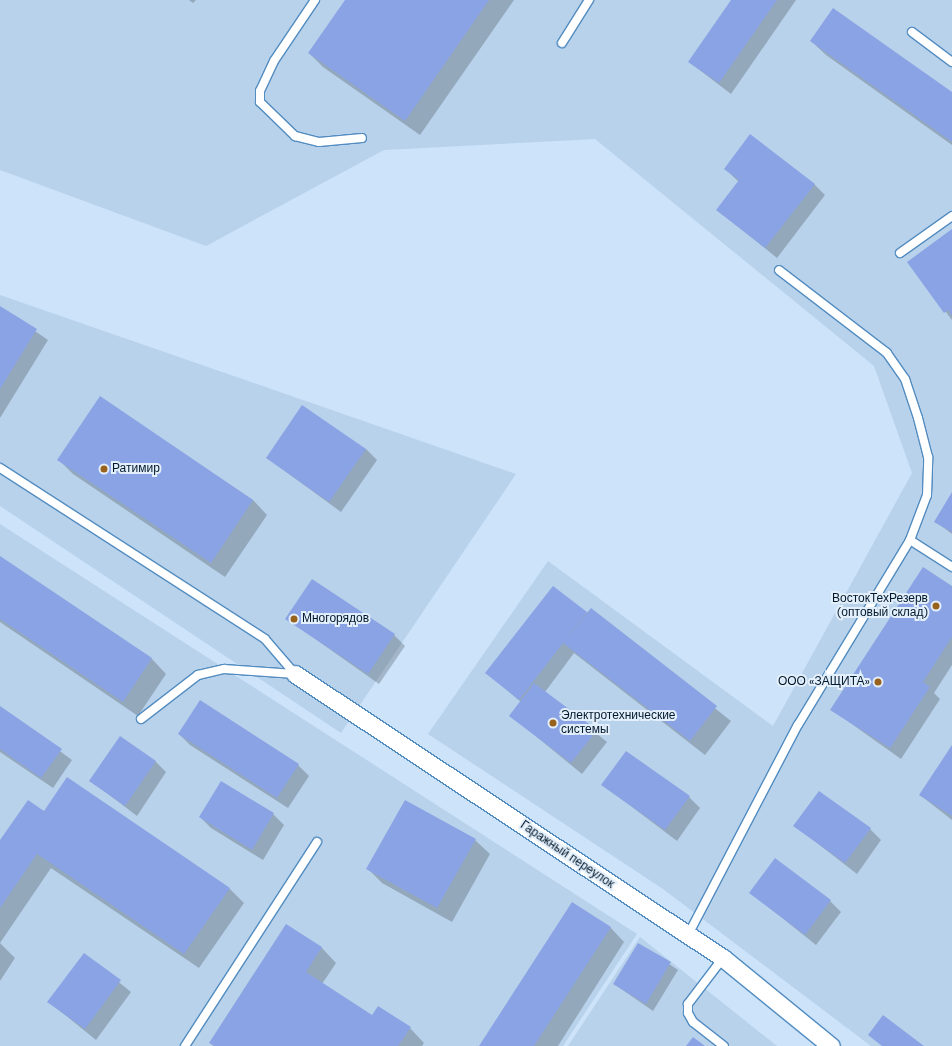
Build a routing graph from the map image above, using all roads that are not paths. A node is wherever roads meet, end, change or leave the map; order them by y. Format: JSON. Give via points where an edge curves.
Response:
{"nodes":[{"id":1,"x":315,"y":0,"type":"edge"},
{"id":2,"x":589,"y":0,"type":"edge"},
{"id":3,"x":912,"y":32,"type":"dead end"},
{"id":4,"x":562,"y":43,"type":"dead end"},
{"id":5,"x":952,"y":62,"type":"edge"},
{"id":6,"x":362,"y":138,"type":"dead end"},
{"id":7,"x":952,"y":216,"type":"edge"},
{"id":8,"x":900,"y":253,"type":"dead end"},
{"id":9,"x":779,"y":270,"type":"dead end"},
{"id":10,"x":0,"y":468,"type":"edge"},
{"id":11,"x":910,"y":540,"type":"junction"},
{"id":12,"x":952,"y":567,"type":"edge"},
{"id":13,"x":295,"y":674,"type":"junction"},
{"id":14,"x":141,"y":719,"type":"dead end"},
{"id":15,"x":317,"y":842,"type":"dead end"},
{"id":16,"x":688,"y":935,"type":"junction"},
{"id":17,"x":723,"y":958,"type":"junction"},
{"id":18,"x":185,"y":1046,"type":"edge"},
{"id":19,"x":724,"y":1046,"type":"edge"},
{"id":20,"x":831,"y":1046,"type":"edge"}],
"edges":[{"from":1,"to":6,"type":"lane","via":[[274,60],[260,91],[260,102],[295,136],[319,142]]},
{"from":2,"to":4,"type":"lane"},
{"from":3,"to":5,"type":"lane"},
{"from":7,"to":8,"type":"lane"},
{"from":9,"to":11,"type":"lane","via":[[887,353],[905,380],[928,457],[927,495]]},
{"from":10,"to":13,"type":"lane","via":[[265,639]]},
{"from":11,"to":12,"type":"lane"},
{"from":11,"to":16,"type":"lane","via":[[798,725]]},
{"from":13,"to":14,"type":"lane","via":[[224,669],[198,675]]},
{"from":13,"to":16,"type":"street","name":"Гаражный переулок"},
{"from":15,"to":18,"type":"lane"},
{"from":16,"to":17,"type":"street","name":"Гаражный переулок"},
{"from":17,"to":19,"type":"lane","via":[[688,1004],[688,1013],[693,1022]]},
{"from":17,"to":20,"type":"street","name":"Гаражный переулок"}]}
